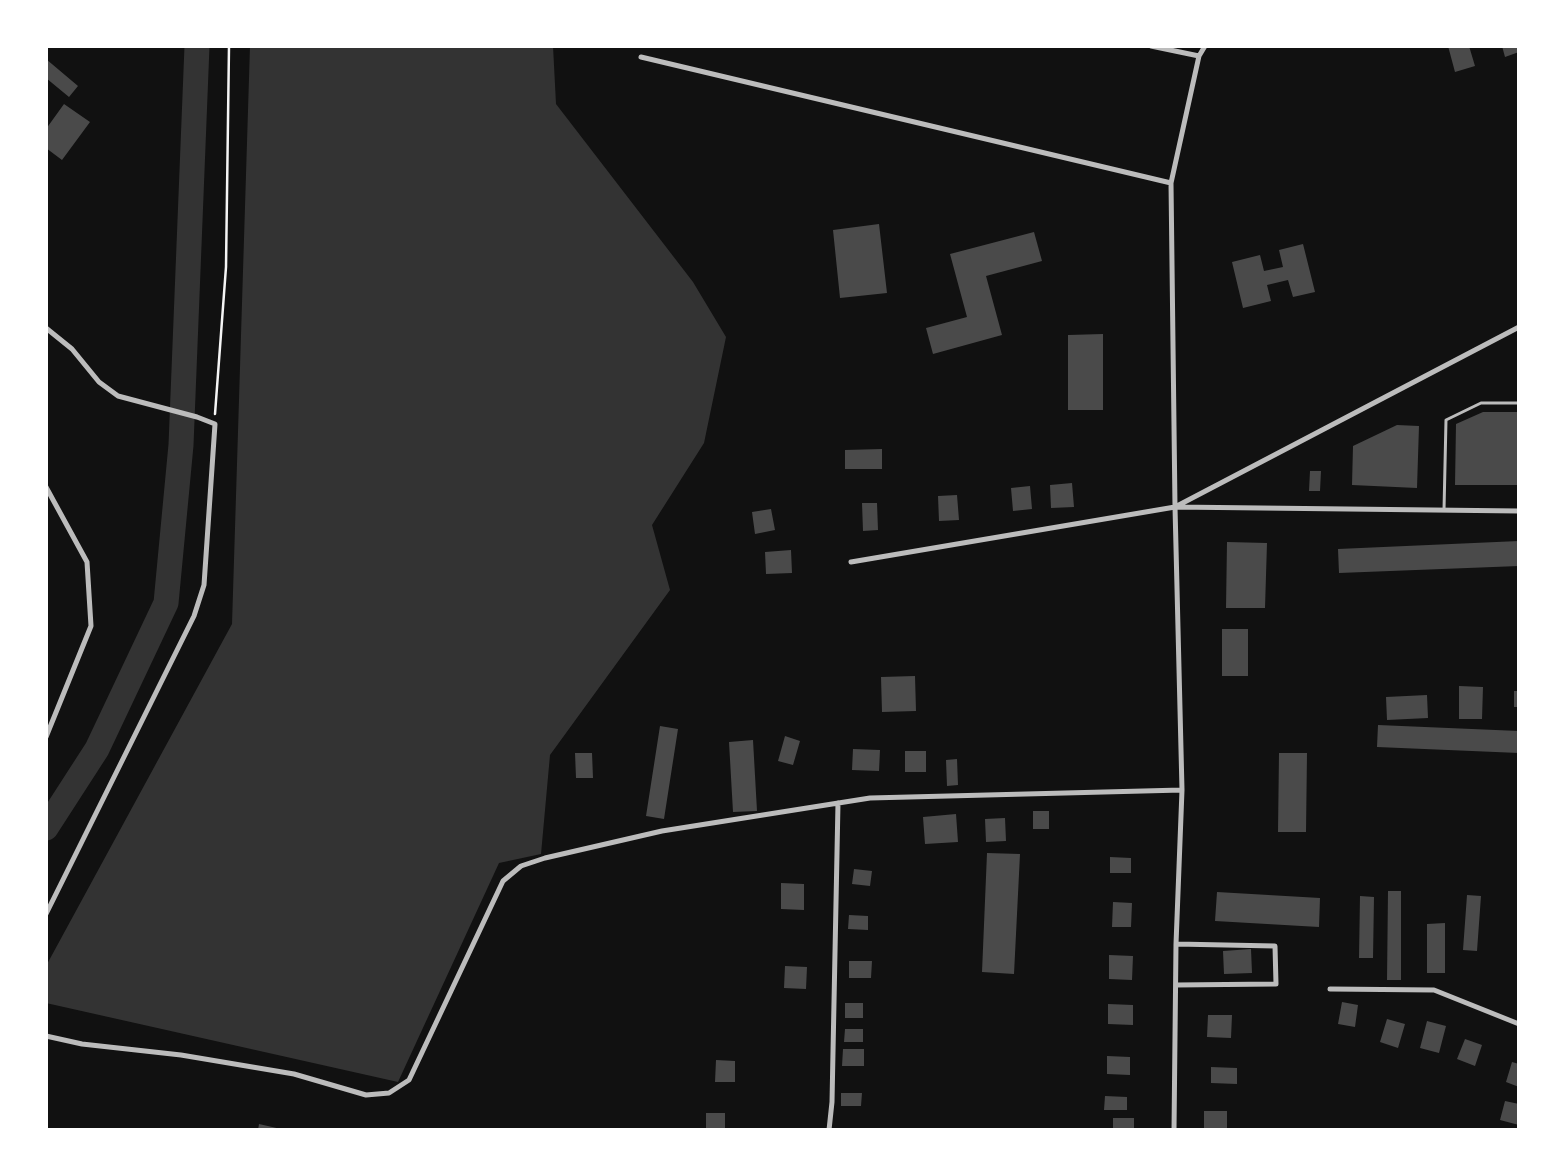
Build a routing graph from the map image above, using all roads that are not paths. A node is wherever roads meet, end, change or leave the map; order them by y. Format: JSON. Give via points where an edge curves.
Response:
{"nodes":[{"id":1,"x":1151,"y":46,"type":"edge"},
{"id":2,"x":1205,"y":46,"type":"edge"},
{"id":3,"x":1199,"y":56,"type":"junction"},
{"id":4,"x":641,"y":57,"type":"dead end"},
{"id":5,"x":1171,"y":183,"type":"junction"},
{"id":6,"x":1519,"y":327,"type":"edge"},
{"id":7,"x":46,"y":328,"type":"edge"},
{"id":8,"x":1519,"y":403,"type":"edge"},
{"id":9,"x":46,"y":487,"type":"edge"},
{"id":10,"x":1175,"y":507,"type":"junction"},
{"id":11,"x":1444,"y":510,"type":"junction"},
{"id":12,"x":1519,"y":511,"type":"edge"},
{"id":13,"x":851,"y":562,"type":"dead end"},
{"id":14,"x":46,"y":737,"type":"edge"},
{"id":15,"x":1182,"y":790,"type":"junction"},
{"id":16,"x":838,"y":803,"type":"junction"},
{"id":17,"x":46,"y":914,"type":"edge"},
{"id":18,"x":1176,"y":944,"type":"junction"},
{"id":19,"x":1176,"y":985,"type":"junction"},
{"id":20,"x":1330,"y":989,"type":"dead end"},
{"id":21,"x":1519,"y":1024,"type":"edge"},
{"id":22,"x":46,"y":1036,"type":"edge"},
{"id":23,"x":830,"y":1130,"type":"edge"},
{"id":24,"x":1174,"y":1130,"type":"edge"}],
"edges":[{"from":1,"to":3,"type":"street"},
{"from":2,"to":3,"type":"street"},
{"from":3,"to":5,"type":"street"},
{"from":4,"to":5,"type":"street"},
{"from":5,"to":10,"type":"street"},
{"from":6,"to":10,"type":"street"},
{"from":7,"to":17,"type":"street","via":[[72,349],[99,382],[118,396],[215,424],[204,585],[196,608]]},
{"from":8,"to":11,"type":"lane","via":[[1481,403],[1446,420]]},
{"from":9,"to":14,"type":"street","via":[[87,562],[91,626]]},
{"from":10,"to":11,"type":"street"},
{"from":10,"to":13,"type":"street"},
{"from":10,"to":15,"type":"street"},
{"from":11,"to":12,"type":"street"},
{"from":15,"to":16,"type":"street","via":[[870,798]]},
{"from":15,"to":18,"type":"street"},
{"from":16,"to":22,"type":"street","via":[[662,831],[521,866],[504,881],[409,1080],[390,1093],[366,1095],[294,1074]]},
{"from":16,"to":23,"type":"street"},
{"from":18,"to":19,"type":"street"},
{"from":18,"to":19,"type":"street","via":[[1275,946],[1276,984]]},
{"from":19,"to":24,"type":"street"},
{"from":20,"to":21,"type":"street","via":[[1434,990]]}]}
